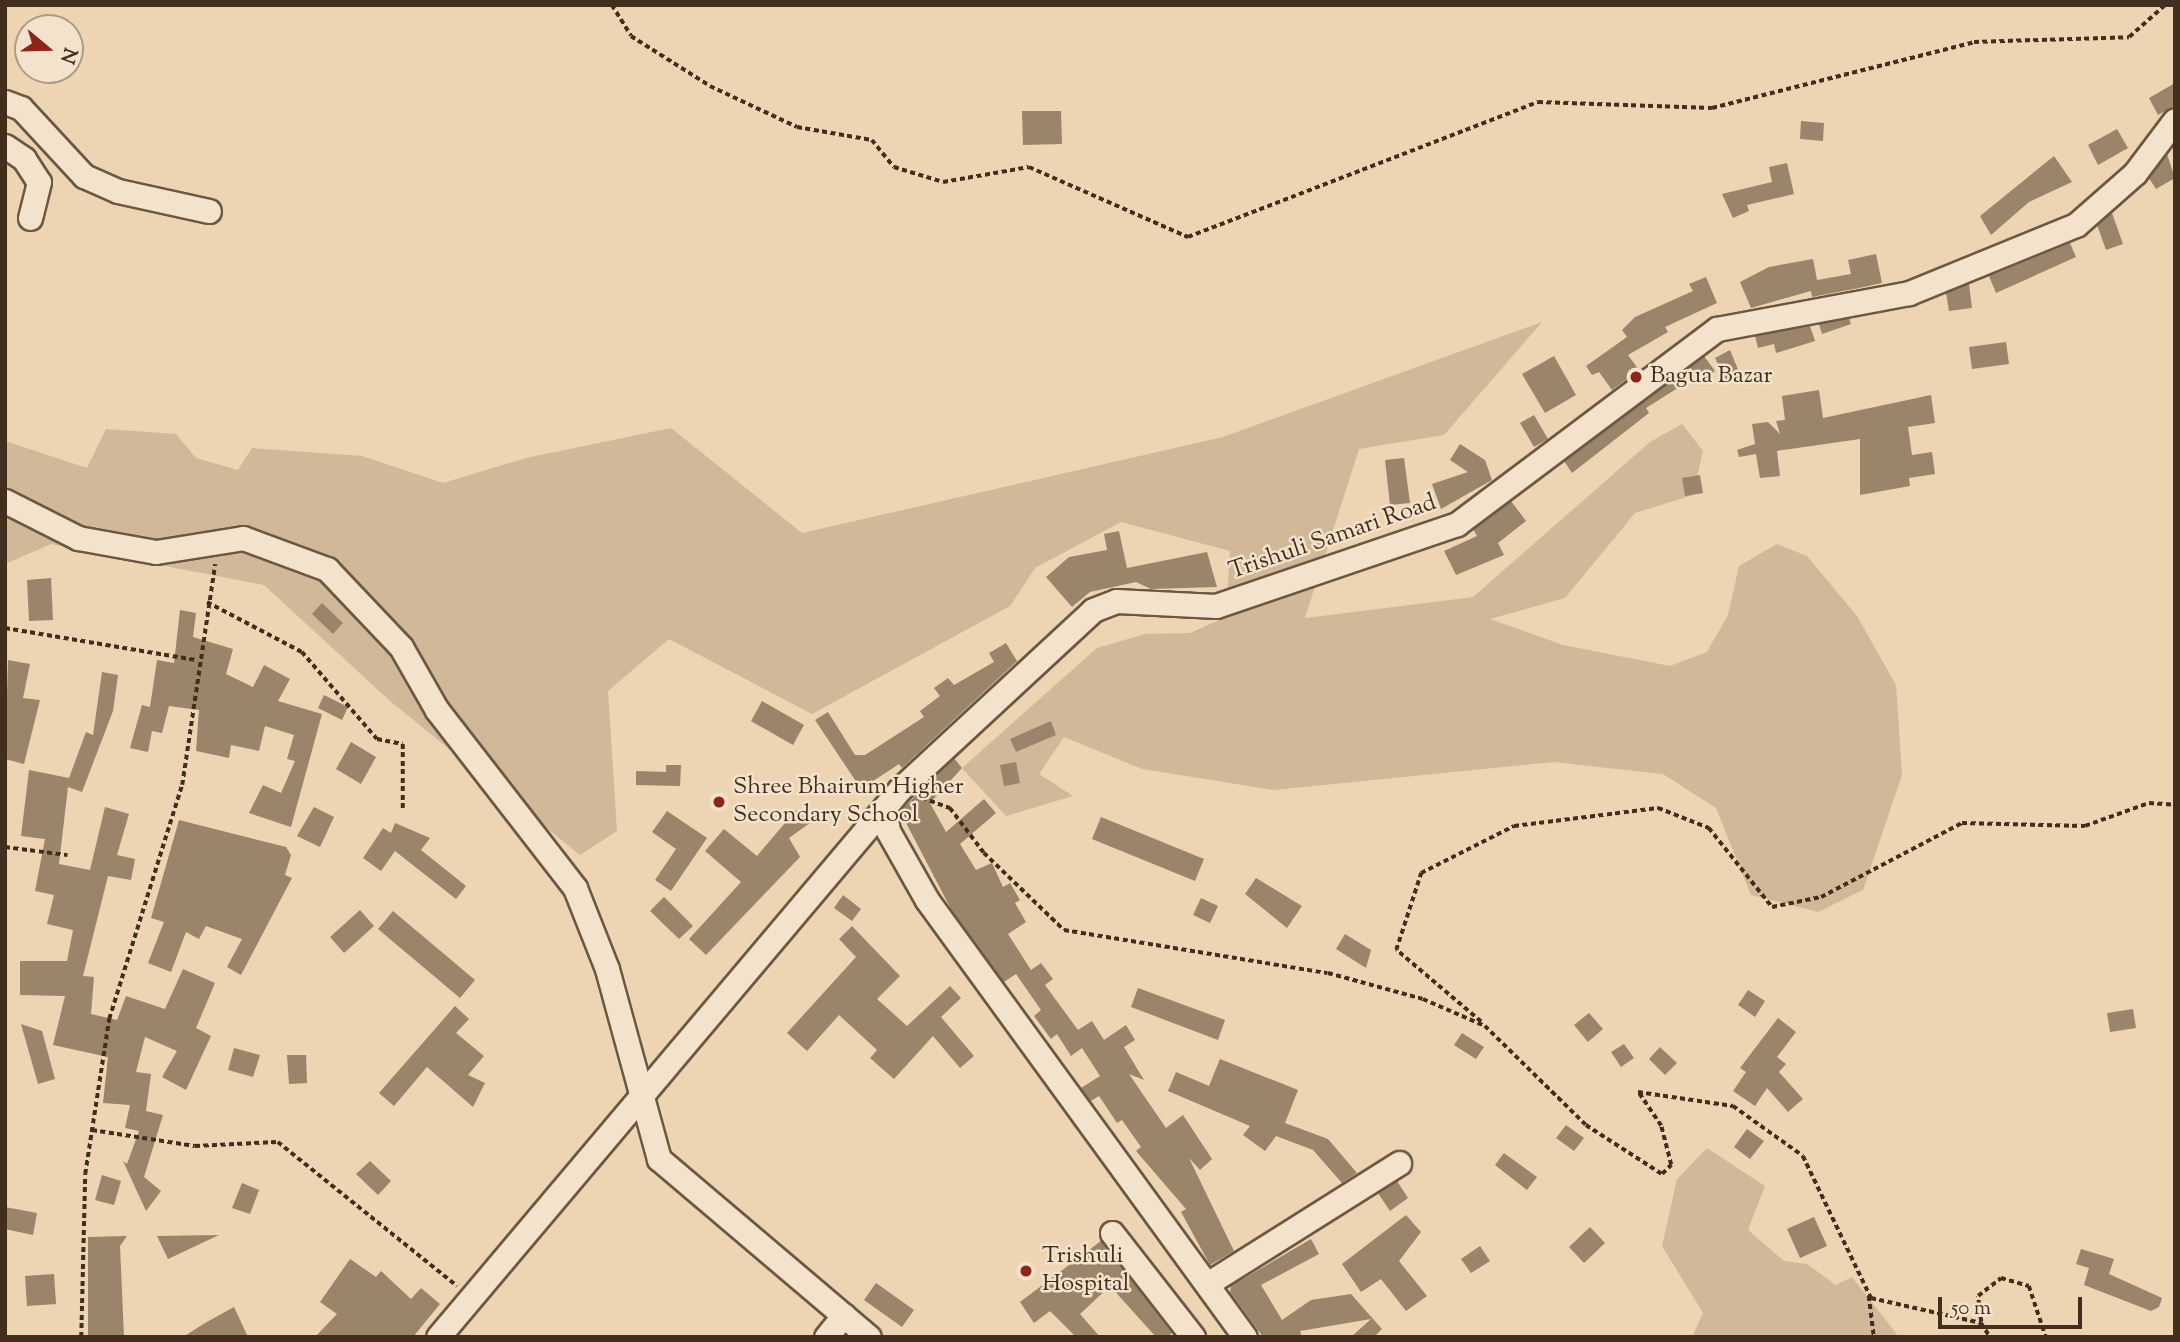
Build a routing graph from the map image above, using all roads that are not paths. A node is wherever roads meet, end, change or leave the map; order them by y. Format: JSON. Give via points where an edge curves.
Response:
{"nodes":[{"id":1,"x":5,"y":102,"type":"edge"},
{"id":2,"x":2175,"y":120,"type":"edge"},
{"id":3,"x":5,"y":146,"type":"edge"},
{"id":4,"x":209,"y":211,"type":"dead end"},
{"id":5,"x":30,"y":218,"type":"dead end"},
{"id":6,"x":5,"y":501,"type":"edge"},
{"id":7,"x":885,"y":812,"type":"junction"},
{"id":8,"x":644,"y":1098,"type":"junction"},
{"id":9,"x":1399,"y":1163,"type":"dead end"},
{"id":10,"x":1112,"y":1233,"type":"dead end"},
{"id":11,"x":1208,"y":1284,"type":"junction"},
{"id":12,"x":844,"y":1315,"type":"junction"},
{"id":13,"x":1240,"y":1336,"type":"edge"},
{"id":14,"x":438,"y":1337,"type":"edge"},
{"id":15,"x":826,"y":1337,"type":"edge"},
{"id":16,"x":869,"y":1337,"type":"edge"},
{"id":17,"x":1193,"y":1337,"type":"edge"}],
"edges":[{"from":1,"to":4,"type":"street","via":[[21,108],[84,176],[118,191]]},
{"from":2,"to":7,"type":"street","name":"Trishuli Samari Road","via":[[2135,173],[2076,225],[1909,293],[1717,330],[1457,524],[1216,606],[1116,601],[1093,610],[900,789]]},
{"from":3,"to":5,"type":"street","via":[[24,159],[38,182]]},
{"from":6,"to":8,"type":"street","via":[[78,538],[156,552],[243,538],[327,569],[401,647],[437,710],[575,888],[607,969]]},
{"from":7,"to":8,"type":"street","name":"Trishuli Samari Road","via":[[802,899]]},
{"from":7,"to":11,"type":"street","via":[[888,831],[927,900]]},
{"from":8,"to":12,"type":"street","via":[[659,1159]]},
{"from":8,"to":14,"type":"street","name":"Trishuli Samari Road"},
{"from":9,"to":11,"type":"street"},
{"from":10,"to":17,"type":"street"},
{"from":11,"to":13,"type":"street"},
{"from":12,"to":15,"type":"street"},
{"from":12,"to":16,"type":"street"}]}
